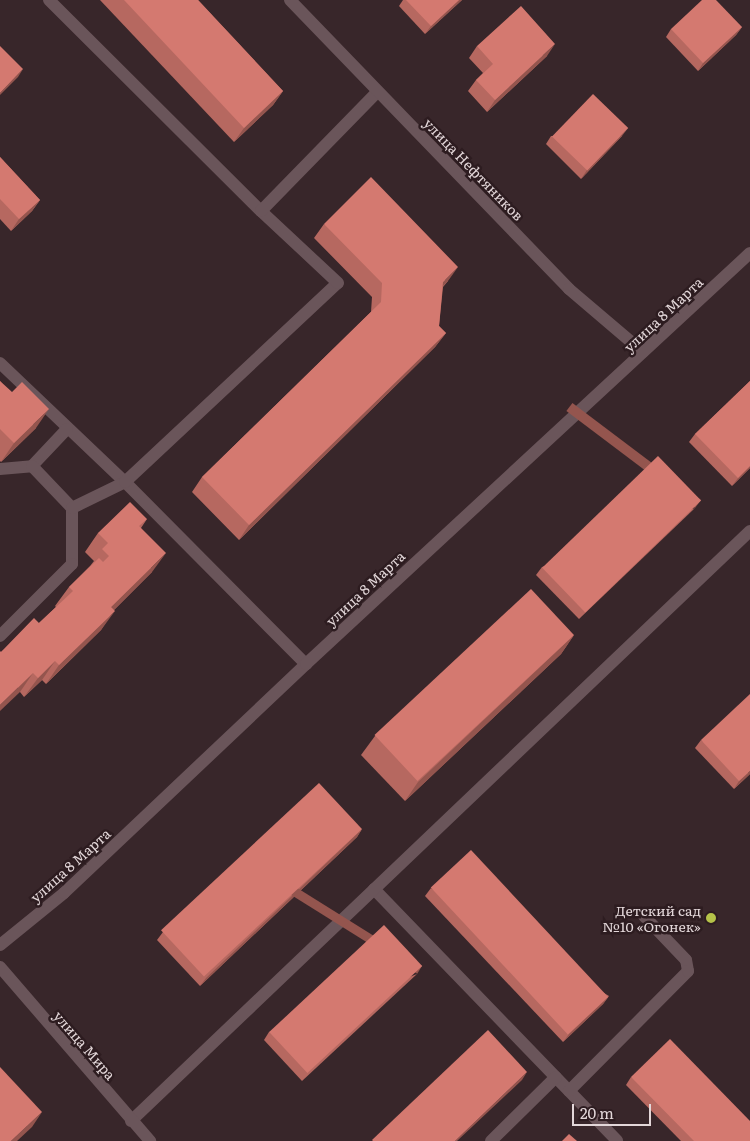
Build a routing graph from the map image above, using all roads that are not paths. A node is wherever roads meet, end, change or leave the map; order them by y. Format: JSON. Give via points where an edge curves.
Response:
{"nodes":[{"id":1,"x":49,"y":0,"type":"edge"},
{"id":2,"x":290,"y":0,"type":"edge"},
{"id":3,"x":377,"y":92,"type":"junction"},
{"id":4,"x":261,"y":211,"type":"junction"},
{"id":5,"x":750,"y":253,"type":"edge"},
{"id":6,"x":643,"y":352,"type":"junction"},
{"id":7,"x":0,"y":363,"type":"edge"},
{"id":8,"x":68,"y":429,"type":"junction"},
{"id":9,"x":32,"y":466,"type":"junction"},
{"id":10,"x":0,"y":469,"type":"edge"},
{"id":11,"x":125,"y":482,"type":"junction"},
{"id":12,"x":72,"y":508,"type":"junction"},
{"id":13,"x":750,"y":530,"type":"edge"},
{"id":14,"x":0,"y":636,"type":"edge"},
{"id":15,"x":306,"y":664,"type":"junction"},
{"id":16,"x":374,"y":889,"type":"junction"},
{"id":17,"x":644,"y":916,"type":"dead end"},
{"id":18,"x":0,"y":945,"type":"edge"},
{"id":19,"x":0,"y":967,"type":"edge"},
{"id":20,"x":556,"y":1077,"type":"junction"},
{"id":21,"x":569,"y":1091,"type":"junction"},
{"id":22,"x":131,"y":1121,"type":"junction"},
{"id":23,"x":150,"y":1141,"type":"edge"},
{"id":24,"x":491,"y":1141,"type":"edge"},
{"id":25,"x":617,"y":1141,"type":"edge"}],
"edges":[{"from":1,"to":4,"type":"street"},
{"from":2,"to":3,"type":"street","name":"улица Нефтяников"},
{"from":3,"to":4,"type":"street"},
{"from":3,"to":6,"type":"street","name":"улица Нефтяников","via":[[569,288]]},
{"from":4,"to":11,"type":"street","via":[[338,283]]},
{"from":5,"to":6,"type":"street","name":"улица 8 Марта"},
{"from":6,"to":15,"type":"street","name":"улица 8 Марта"},
{"from":7,"to":8,"type":"street"},
{"from":8,"to":9,"type":"street"},
{"from":8,"to":11,"type":"street"},
{"from":9,"to":10,"type":"street"},
{"from":9,"to":12,"type":"street"},
{"from":11,"to":12,"type":"street"},
{"from":11,"to":15,"type":"street"},
{"from":12,"to":14,"type":"street","via":[[72,564]]},
{"from":13,"to":16,"type":"street"},
{"from":15,"to":18,"type":"street","name":"улица 8 Марта","via":[[64,893]]},
{"from":16,"to":20,"type":"street"},
{"from":16,"to":22,"type":"street"},
{"from":17,"to":21,"type":"street","via":[[686,960],[688,971]]},
{"from":19,"to":22,"type":"street","name":"улица Мира"},
{"from":20,"to":21,"type":"street"},
{"from":20,"to":24,"type":"street"},
{"from":21,"to":25,"type":"street"},
{"from":22,"to":23,"type":"street","name":"улица Мира"}]}
